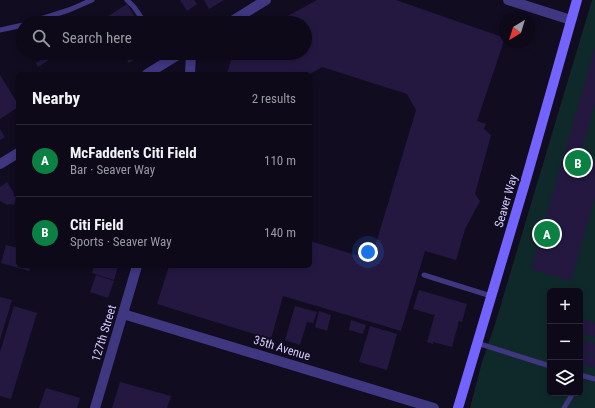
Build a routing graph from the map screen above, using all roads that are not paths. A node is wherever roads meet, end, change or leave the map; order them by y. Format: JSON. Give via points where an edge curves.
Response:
{"nodes":[{"id":1,"x":92,"y":0,"type":"edge"},
{"id":2,"x":127,"y":0,"type":"edge"},
{"id":3,"x":266,"y":0,"type":"edge"},
{"id":4,"x":508,"y":0,"type":"edge"},
{"id":5,"x":577,"y":0,"type":"edge"},
{"id":6,"x":50,"y":16,"type":"edge"},
{"id":7,"x":140,"y":16,"type":"edge"},
{"id":8,"x":240,"y":16,"type":"edge"},
{"id":9,"x":571,"y":20,"type":"junction"},
{"id":10,"x":16,"y":27,"type":"edge"},
{"id":11,"x":0,"y":30,"type":"edge"},
{"id":12,"x":163,"y":60,"type":"edge"},
{"id":13,"x":191,"y":60,"type":"edge"},
{"id":14,"x":149,"y":72,"type":"edge"},
{"id":15,"x":190,"y":72,"type":"edge"},
{"id":16,"x":16,"y":154,"type":"edge"},
{"id":17,"x":0,"y":164,"type":"edge"},
{"id":18,"x":136,"y":268,"type":"edge"},
{"id":19,"x":424,"y":276,"type":"dead end"},
{"id":20,"x":491,"y":296,"type":"junction"},
{"id":21,"x":123,"y":314,"type":"junction"},
{"id":22,"x":477,"y":344,"type":"junction"},
{"id":23,"x":547,"y":365,"type":"edge"},
{"id":24,"x":583,"y":377,"type":"edge"},
{"id":25,"x":595,"y":380,"type":"edge"},
{"id":26,"x":571,"y":396,"type":"edge"},
{"id":27,"x":95,"y":408,"type":"edge"},
{"id":28,"x":434,"y":408,"type":"edge"},
{"id":29,"x":458,"y":408,"type":"edge"},
{"id":30,"x":564,"y":408,"type":"edge"}],
"edges":[{"from":1,"to":6,"type":"lane"},
{"from":2,"to":7,"type":"lane"},
{"from":3,"to":8,"type":"street"},
{"from":4,"to":9,"type":"street"},
{"from":5,"to":9,"type":"main road","name":"Seaver Way"},
{"from":9,"to":20,"type":"main road","name":"Seaver Way"},
{"from":10,"to":11,"type":"lane"},
{"from":12,"to":14,"type":"street"},
{"from":13,"to":15,"type":"street"},
{"from":16,"to":17,"type":"street"},
{"from":18,"to":21,"type":"street","name":"127th Street"},
{"from":19,"to":20,"type":"lane"},
{"from":20,"to":22,"type":"main road","name":"Seaver Way"},
{"from":21,"to":27,"type":"street","name":"127th Street"},
{"from":21,"to":28,"type":"street","name":"35th Avenue"},
{"from":22,"to":23,"type":"lane"},
{"from":22,"to":29,"type":"main road","name":"Seaver Way"},
{"from":24,"to":25,"type":"lane"},
{"from":26,"to":30,"type":"lane"}]}
